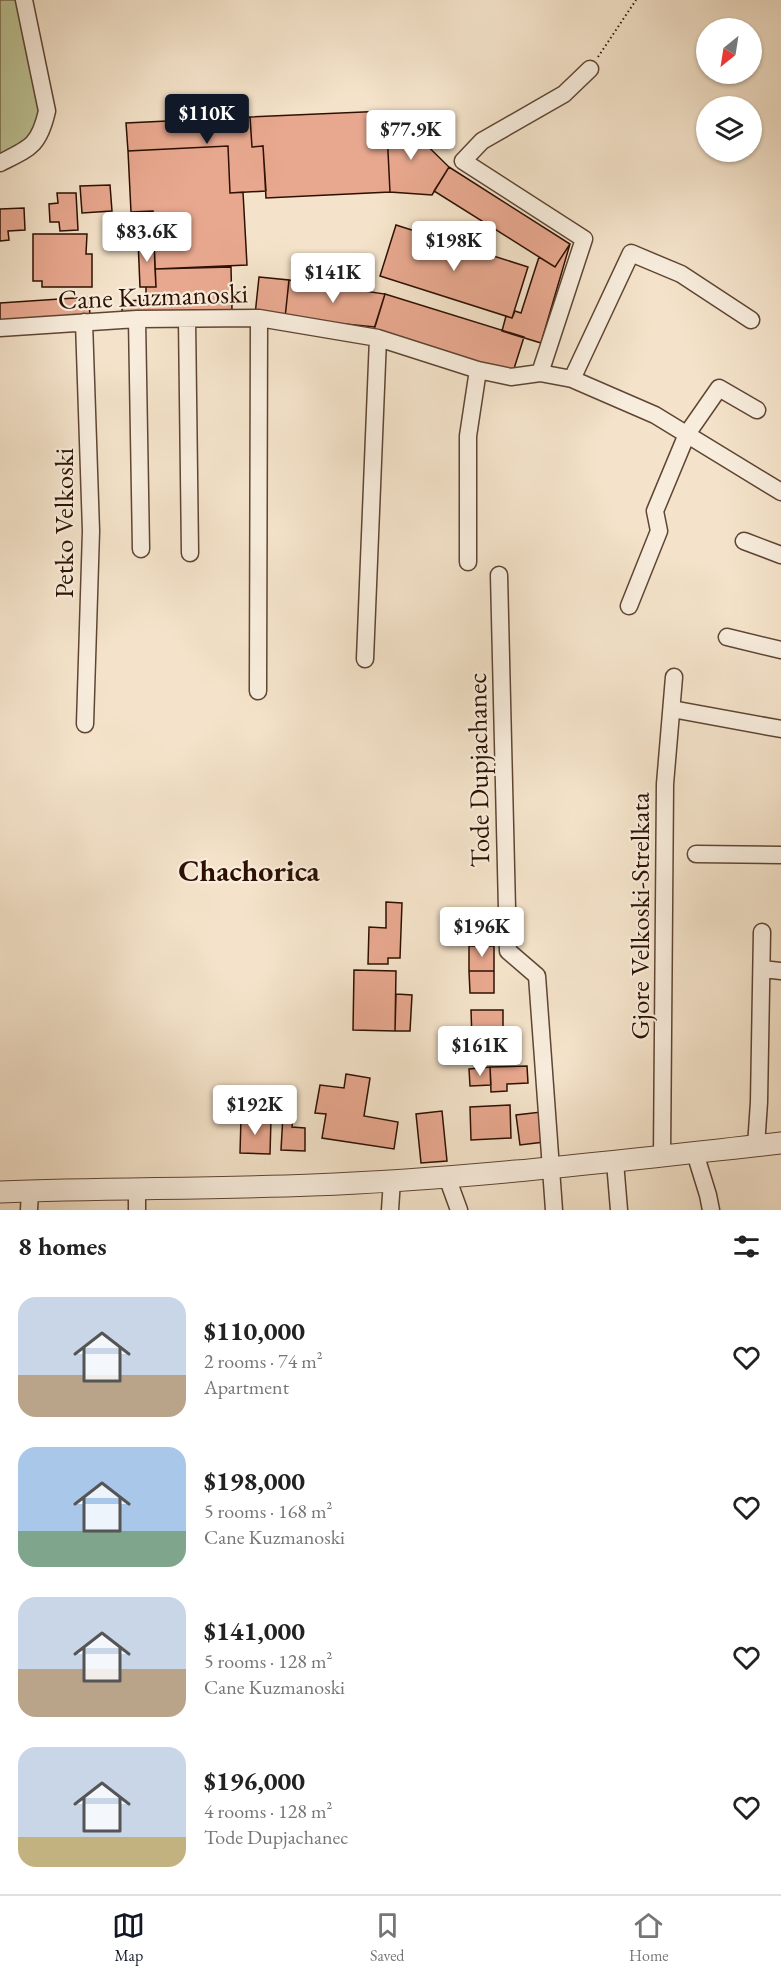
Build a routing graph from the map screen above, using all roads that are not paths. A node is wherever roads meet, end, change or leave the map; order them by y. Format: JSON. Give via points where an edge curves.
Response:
{"nodes":[{"id":1,"x":24,"y":0,"type":"edge"},
{"id":2,"x":590,"y":69,"type":"road end"},
{"id":3,"x":0,"y":163,"type":"edge"},
{"id":4,"x":259,"y":318,"type":"junction"},
{"id":5,"x":137,"y":319,"type":"junction"},
{"id":6,"x":187,"y":319,"type":"junction"},
{"id":7,"x":751,"y":320,"type":"dead end"},
{"id":8,"x":84,"y":322,"type":"junction"},
{"id":9,"x":0,"y":328,"type":"edge"},
{"id":10,"x":378,"y":338,"type":"junction"},
{"id":11,"x":478,"y":370,"type":"junction"},
{"id":12,"x":540,"y":373,"type":"junction"},
{"id":13,"x":573,"y":379,"type":"junction"},
{"id":14,"x":758,"y":410,"type":"dead end"},
{"id":15,"x":687,"y":434,"type":"junction"},
{"id":16,"x":781,"y":492,"type":"edge"},
{"id":17,"x":744,"y":541,"type":"dead end"},
{"id":18,"x":141,"y":549,"type":"dead end"},
{"id":19,"x":190,"y":554,"type":"dead end"},
{"id":20,"x":781,"y":555,"type":"edge"},
{"id":21,"x":468,"y":562,"type":"dead end"},
{"id":22,"x":499,"y":575,"type":"dead end"},
{"id":23,"x":629,"y":606,"type":"dead end"},
{"id":24,"x":727,"y":637,"type":"dead end"},
{"id":25,"x":781,"y":650,"type":"edge"},
{"id":26,"x":365,"y":659,"type":"dead end"},
{"id":27,"x":674,"y":677,"type":"dead end"},
{"id":28,"x":258,"y":691,"type":"dead end"},
{"id":29,"x":672,"y":709,"type":"junction"},
{"id":30,"x":85,"y":724,"type":"dead end"},
{"id":31,"x":781,"y":729,"type":"edge"},
{"id":32,"x":696,"y":854,"type":"dead end"},
{"id":33,"x":781,"y":855,"type":"edge"},
{"id":34,"x":762,"y":932,"type":"dead end"},
{"id":35,"x":762,"y":969,"type":"junction"},
{"id":36,"x":781,"y":971,"type":"edge"},
{"id":37,"x":781,"y":1143,"type":"edge"},
{"id":38,"x":756,"y":1146,"type":"junction"},
{"id":39,"x":695,"y":1153,"type":"junction"},
{"id":40,"x":662,"y":1156,"type":"junction"},
{"id":41,"x":615,"y":1162,"type":"junction"},
{"id":42,"x":550,"y":1167,"type":"junction"},
{"id":43,"x":447,"y":1177,"type":"junction"},
{"id":44,"x":392,"y":1180,"type":"junction"},
{"id":45,"x":0,"y":1192,"type":"edge"},
{"id":46,"x":29,"y":1200,"type":"edge"},
{"id":47,"x":137,"y":1200,"type":"edge"},
{"id":48,"x":390,"y":1210,"type":"edge"},
{"id":49,"x":459,"y":1210,"type":"edge"},
{"id":50,"x":554,"y":1210,"type":"edge"},
{"id":51,"x":619,"y":1210,"type":"edge"},
{"id":52,"x":711,"y":1210,"type":"edge"}],
"edges":[{"from":1,"to":3,"type":"street","via":[[47,111],[36,142]]},
{"from":2,"to":12,"type":"street","via":[[564,94],[482,141],[462,161],[584,239]]},
{"from":4,"to":6,"type":"street","name":"Cane Kuzmanoski"},
{"from":4,"to":10,"type":"street","name":"Cane Kuzmanoski"},
{"from":4,"to":28,"type":"street"},
{"from":5,"to":6,"type":"street","name":"Cane Kuzmanoski"},
{"from":5,"to":8,"type":"street","name":"Cane Kuzmanoski"},
{"from":5,"to":18,"type":"street"},
{"from":6,"to":19,"type":"street"},
{"from":7,"to":13,"type":"street","via":[[681,274],[631,253]]},
{"from":8,"to":9,"type":"street","name":"Cane Kuzmanoski"},
{"from":8,"to":30,"type":"street","name":"Petko Velkoski","via":[[91,531]]},
{"from":10,"to":11,"type":"street","name":"Cane Kuzmanoski"},
{"from":10,"to":26,"type":"street"},
{"from":11,"to":12,"type":"street","name":"Cane Kuzmanoski","via":[[511,377]]},
{"from":11,"to":21,"type":"street","via":[[468,436]]},
{"from":12,"to":13,"type":"street","name":"Cane Kuzmanoski"},
{"from":13,"to":15,"type":"street","name":"Cane Kuzmanoski","via":[[655,415]]},
{"from":14,"to":15,"type":"street","via":[[719,388]]},
{"from":15,"to":16,"type":"street","name":"Cane Kuzmanoski"},
{"from":15,"to":23,"type":"street","via":[[655,511],[659,531]]},
{"from":17,"to":20,"type":"street"},
{"from":22,"to":42,"type":"street","name":"Tode Dupjachanec","via":[[508,951],[537,976]]},
{"from":24,"to":25,"type":"street"},
{"from":27,"to":29,"type":"street","name":"Gjore Velkoski-Strelkata"},
{"from":29,"to":31,"type":"street"},
{"from":29,"to":40,"type":"street","name":"Gjore Velkoski-Strelkata","via":[[665,784]]},
{"from":32,"to":33,"type":"street"},
{"from":34,"to":35,"type":"street"},
{"from":35,"to":36,"type":"street"},
{"from":35,"to":38,"type":"street"},
{"from":37,"to":38,"type":"street"},
{"from":38,"to":39,"type":"street"},
{"from":39,"to":40,"type":"street"},
{"from":39,"to":52,"type":"street"},
{"from":40,"to":41,"type":"street"},
{"from":41,"to":42,"type":"street"},
{"from":41,"to":51,"type":"street"},
{"from":42,"to":43,"type":"street"},
{"from":42,"to":50,"type":"street","name":"Tode Dupjachanec"},
{"from":43,"to":44,"type":"street"},
{"from":43,"to":49,"type":"street"},
{"from":44,"to":47,"type":"street"},
{"from":44,"to":48,"type":"street"},
{"from":45,"to":46,"type":"street"},
{"from":46,"to":47,"type":"street"}]}
